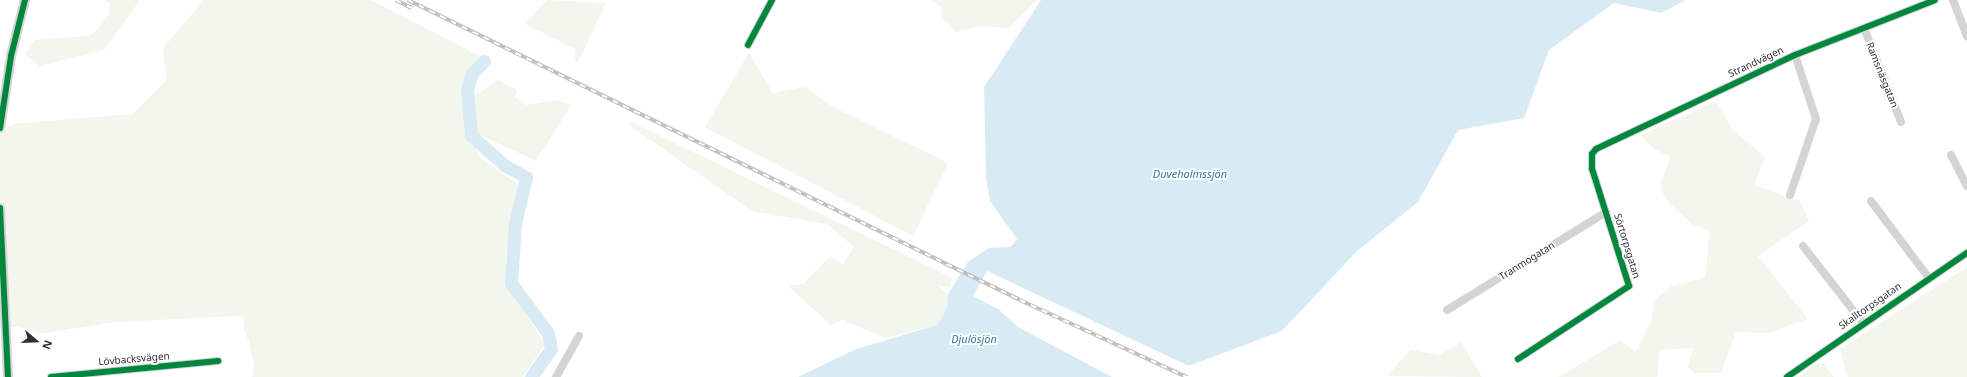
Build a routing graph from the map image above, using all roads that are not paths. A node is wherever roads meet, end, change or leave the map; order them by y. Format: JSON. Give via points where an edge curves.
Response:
{"nodes":[{"id":1,"x":25,"y":0,"type":"edge"},
{"id":2,"x":772,"y":0,"type":"edge"},
{"id":3,"x":1935,"y":0,"type":"edge"},
{"id":4,"x":1953,"y":0,"type":"edge"},
{"id":5,"x":1864,"y":28,"type":"junction"},
{"id":6,"x":1967,"y":36,"type":"edge"},
{"id":7,"x":748,"y":45,"type":"dead end"},
{"id":8,"x":1795,"y":55,"type":"junction"},
{"id":9,"x":1901,"y":122,"type":"dead end"},
{"id":10,"x":0,"y":128,"type":"edge"},
{"id":11,"x":1592,"y":154,"type":"joint"},
{"id":12,"x":1951,"y":155,"type":"dead end"},
{"id":13,"x":1967,"y":186,"type":"edge"},
{"id":14,"x":1790,"y":195,"type":"dead end"},
{"id":15,"x":1871,"y":202,"type":"dead end"},
{"id":16,"x":0,"y":208,"type":"edge"},
{"id":17,"x":1606,"y":212,"type":"junction"},
{"id":18,"x":1803,"y":246,"type":"dead end"},
{"id":19,"x":1967,"y":253,"type":"edge"},
{"id":20,"x":1928,"y":277,"type":"junction"},
{"id":21,"x":1447,"y":310,"type":"dead end"},
{"id":22,"x":1863,"y":322,"type":"junction"},
{"id":23,"x":579,"y":336,"type":"dead end"},
{"id":24,"x":1518,"y":359,"type":"dead end"},
{"id":25,"x":218,"y":360,"type":"dead end"},
{"id":26,"x":94,"y":375,"type":"edge"},
{"id":27,"x":8,"y":377,"type":"edge"},
{"id":28,"x":51,"y":377,"type":"edge"},
{"id":29,"x":556,"y":377,"type":"edge"},
{"id":30,"x":1787,"y":377,"type":"edge"}],
"edges":[{"from":1,"to":10,"type":"street","via":[[9,62]]},
{"from":2,"to":7,"type":"street"},
{"from":3,"to":5,"type":"street","name":"Strandvägen"},
{"from":4,"to":6,"type":"street"},
{"from":5,"to":8,"type":"street","name":"Strandvägen"},
{"from":5,"to":9,"type":"street","name":"Ramsnäsgatan"},
{"from":8,"to":11,"type":"street","name":"Strandvägen","via":[[1637,128]]},
{"from":8,"to":14,"type":"street","via":[[1816,119]]},
{"from":11,"to":17,"type":"street","name":"Sörtorpsgatan","via":[[1592,169]]},
{"from":12,"to":13,"type":"street"},
{"from":15,"to":20,"type":"street"},
{"from":16,"to":27,"type":"street"},
{"from":17,"to":21,"type":"street","name":"Tranmogatan"},
{"from":17,"to":24,"type":"street","name":"Sörtorpsgatan","via":[[1629,286]]},
{"from":18,"to":22,"type":"street","name":"Skalltorpsgatan"},
{"from":19,"to":20,"type":"street","name":"Skalltorpsgatan"},
{"from":20,"to":22,"type":"street","name":"Skalltorpsgatan"},
{"from":22,"to":30,"type":"street","name":"Skalltorpsgatan"},
{"from":23,"to":29,"type":"street"},
{"from":25,"to":26,"type":"street","name":"Lövbacksvägen"},
{"from":26,"to":28,"type":"street","name":"Lövbacksvägen"}]}
